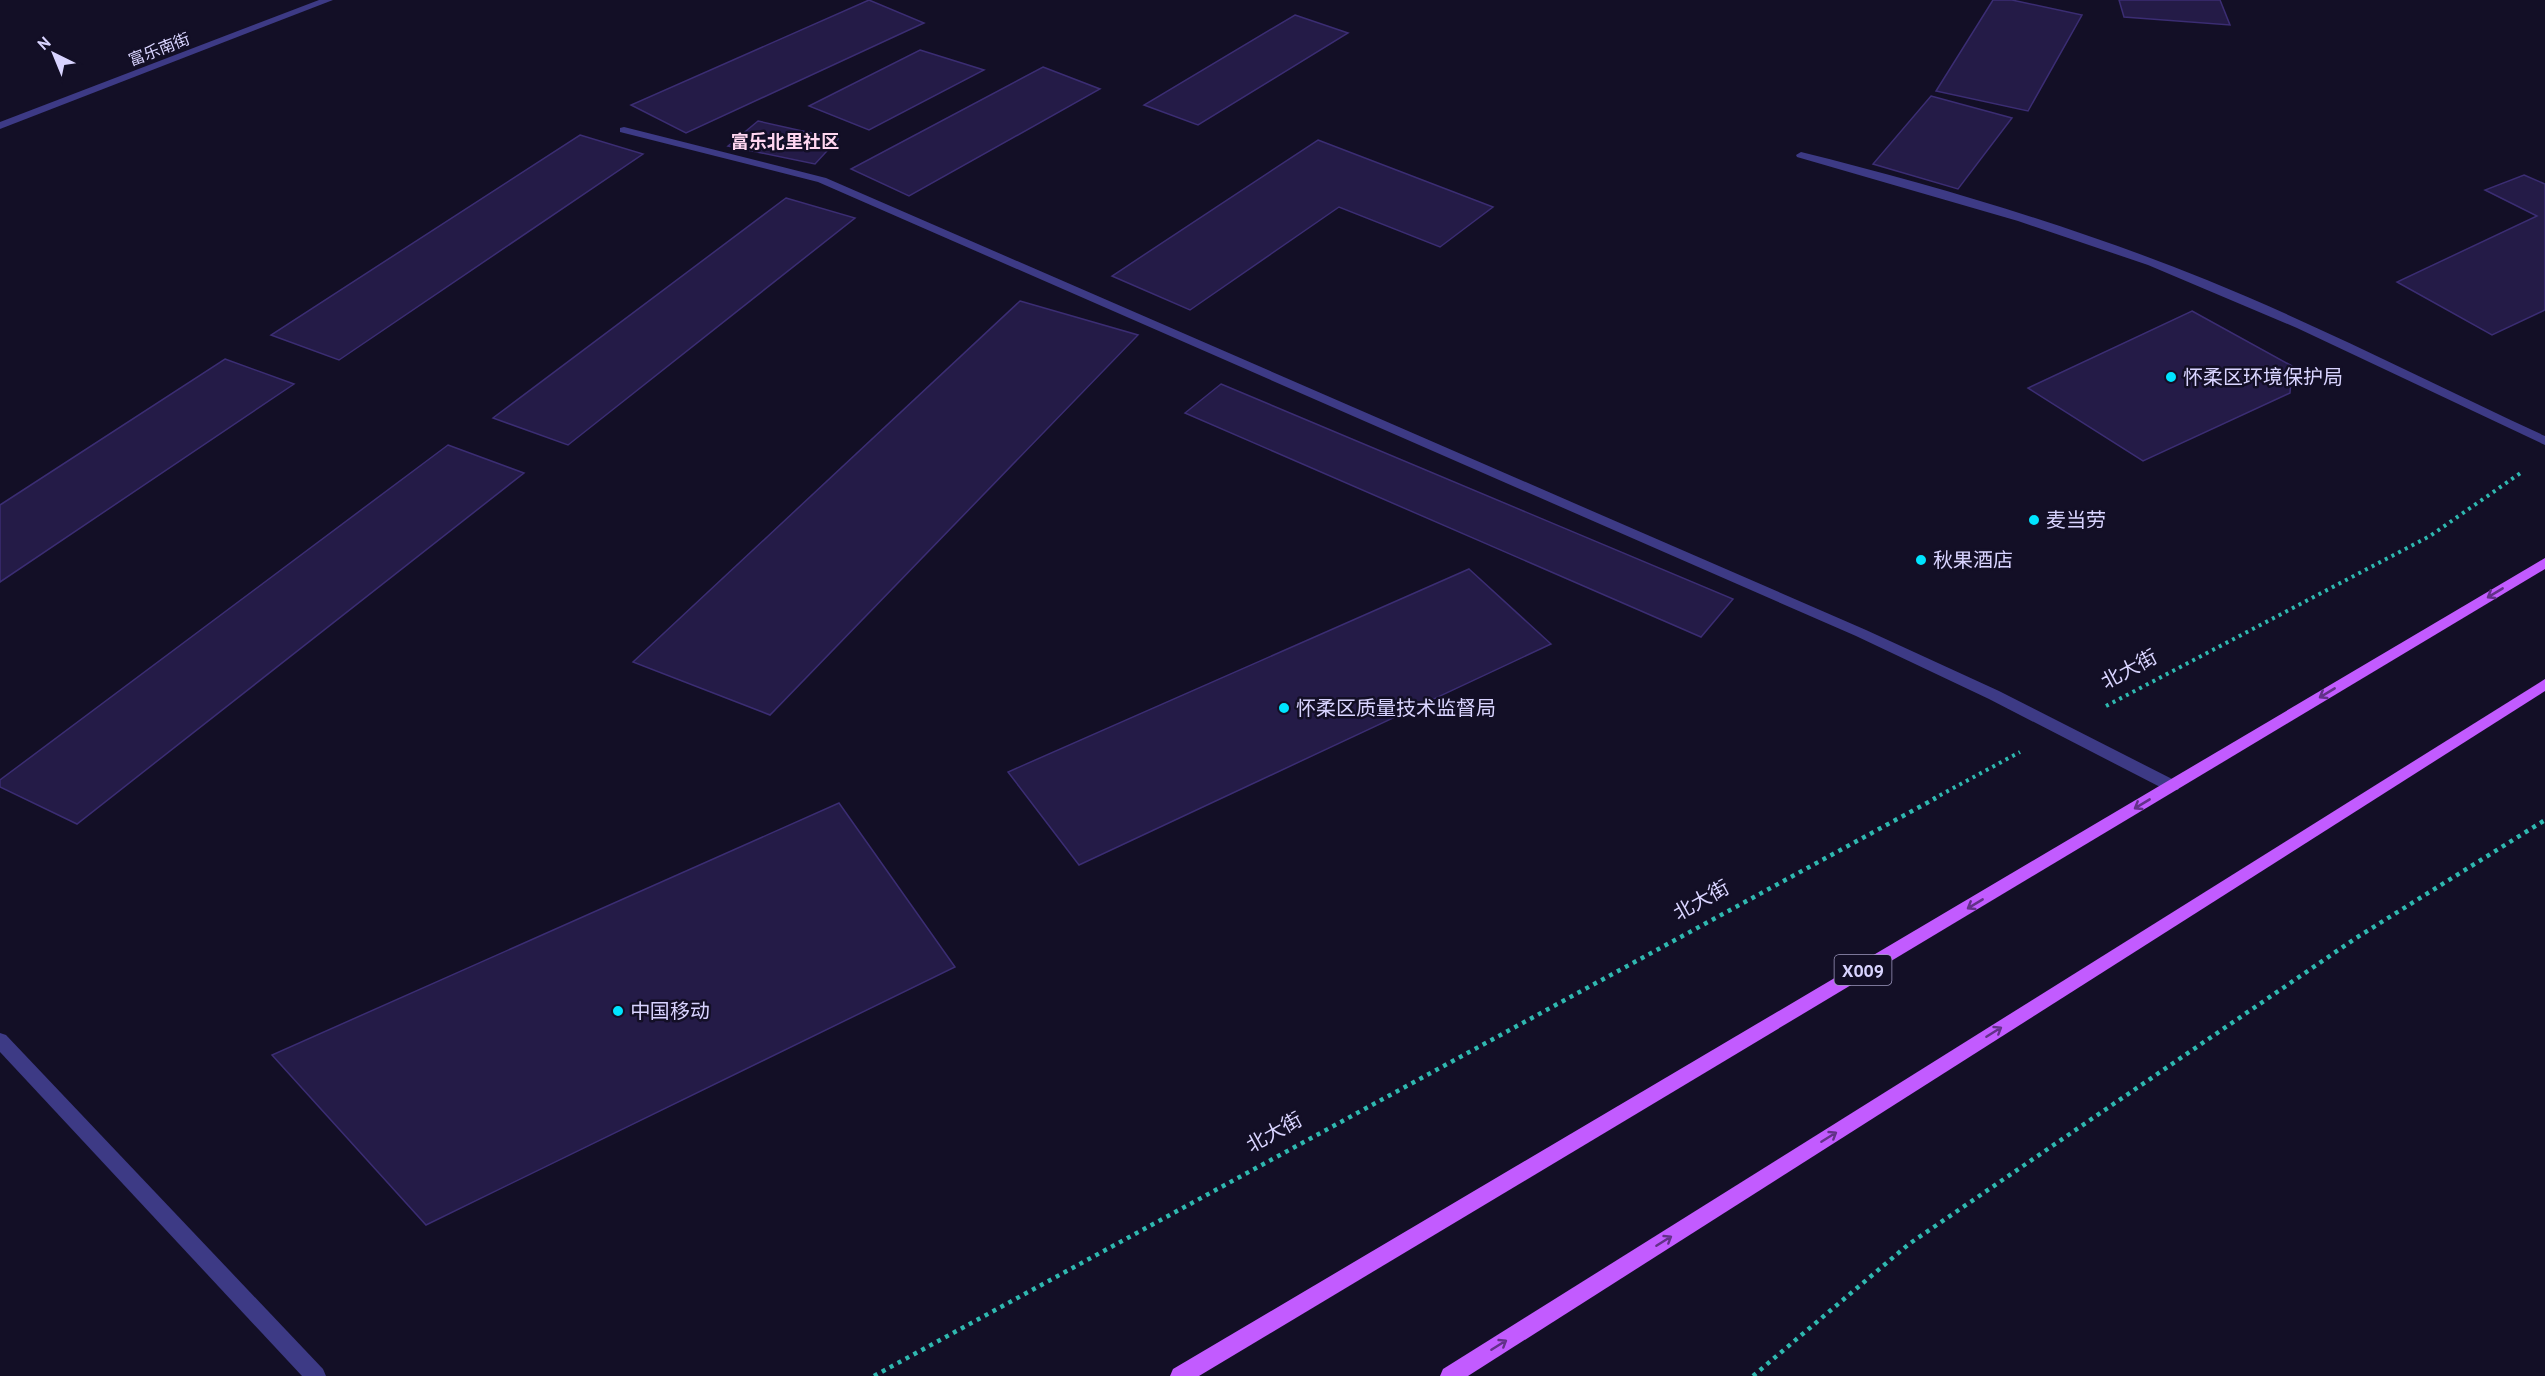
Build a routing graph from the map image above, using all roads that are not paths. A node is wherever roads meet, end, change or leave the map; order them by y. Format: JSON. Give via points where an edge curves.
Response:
{"nodes":[{"id":1,"x":328,"y":0,"type":"edge"},
{"id":2,"x":0,"y":126,"type":"edge"},
{"id":3,"x":624,"y":130,"type":"dead end"},
{"id":4,"x":1801,"y":155,"type":"dead end"},
{"id":5,"x":2545,"y":441,"type":"edge"},
{"id":6,"x":2545,"y":563,"type":"edge"},
{"id":7,"x":2545,"y":684,"type":"edge"},
{"id":8,"x":2172,"y":786,"type":"junction"},
{"id":9,"x":0,"y":1040,"type":"edge"},
{"id":10,"x":316,"y":1376,"type":"edge"},
{"id":11,"x":1180,"y":1376,"type":"edge"},
{"id":12,"x":1450,"y":1376,"type":"edge"}],
"edges":[{"from":1,"to":2,"type":"street","name":"富乐南街"},
{"from":3,"to":8,"type":"street","via":[[822,180],[1861,633]]},
{"from":4,"to":5,"type":"street","via":[[2037,221],[2153,263],[2286,317]]},
{"from":6,"to":8,"type":"main road","number":"X009","one_way":true},
{"from":12,"to":7,"type":"main road","one_way":true},
{"from":8,"to":11,"type":"main road","number":"X009","one_way":true},
{"from":9,"to":10,"type":"street"}]}
